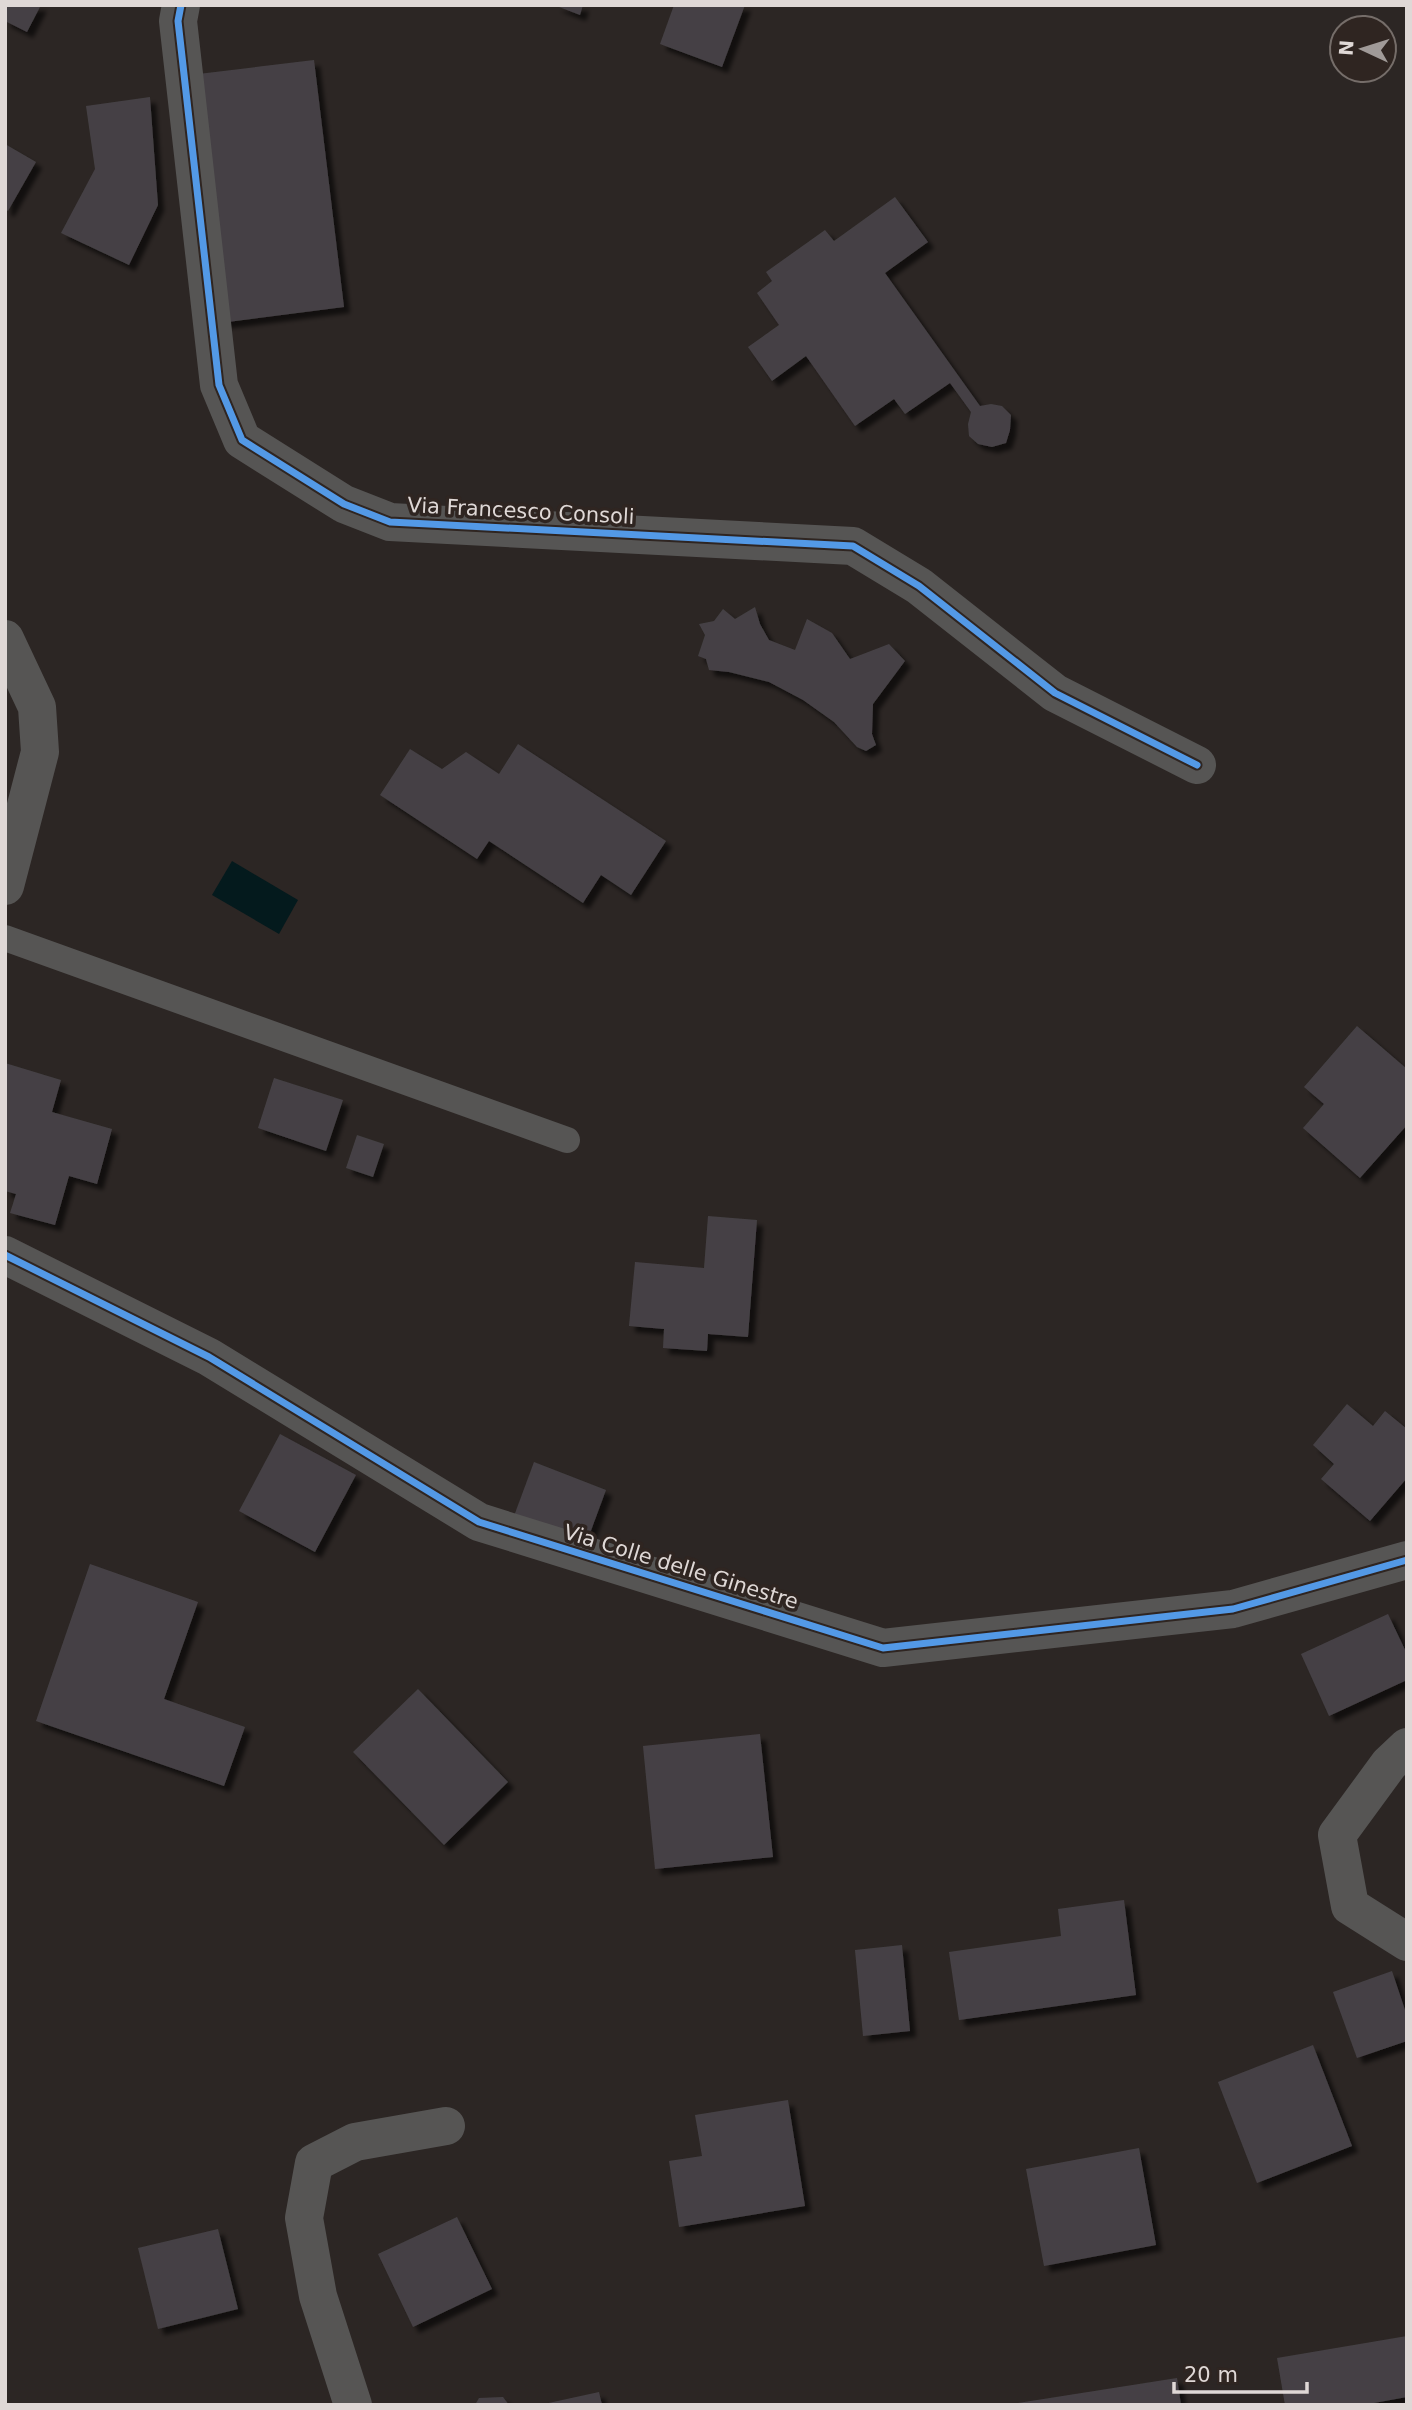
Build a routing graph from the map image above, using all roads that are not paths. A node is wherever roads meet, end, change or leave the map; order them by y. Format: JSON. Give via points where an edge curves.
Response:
{"nodes":[{"id":1,"x":181,"y":5,"type":"edge"},
{"id":2,"x":5,"y":639,"type":"edge"},
{"id":3,"x":1197,"y":765,"type":"dead end"},
{"id":4,"x":5,"y":886,"type":"edge"},
{"id":5,"x":5,"y":938,"type":"edge"},
{"id":6,"x":567,"y":1140,"type":"dead end"},
{"id":7,"x":5,"y":1255,"type":"edge"},
{"id":8,"x":1407,"y":1560,"type":"edge"},
{"id":9,"x":1407,"y":1747,"type":"edge"},
{"id":10,"x":1407,"y":1942,"type":"edge"},
{"id":11,"x":446,"y":2126,"type":"dead end"},
{"id":12,"x":353,"y":2405,"type":"edge"}],
"edges":[{"from":1,"to":3,"type":"street","name":"Via Francesco Consoli","via":[[178,21],[219,385],[242,440],[344,504],[390,522],[853,546],[919,586],[1055,693]]},
{"from":2,"to":4,"type":"street","via":[[37,708],[40,752]]},
{"from":5,"to":6,"type":"lane"},
{"from":7,"to":8,"type":"street","name":"Via Colle delle Ginestre","via":[[209,1357],[479,1522],[883,1648],[1233,1609]]},
{"from":9,"to":10,"type":"street","via":[[1336,1835],[1350,1906]]},
{"from":11,"to":12,"type":"street","via":[[355,2142],[314,2163],[304,2218],[318,2296]]}]}
